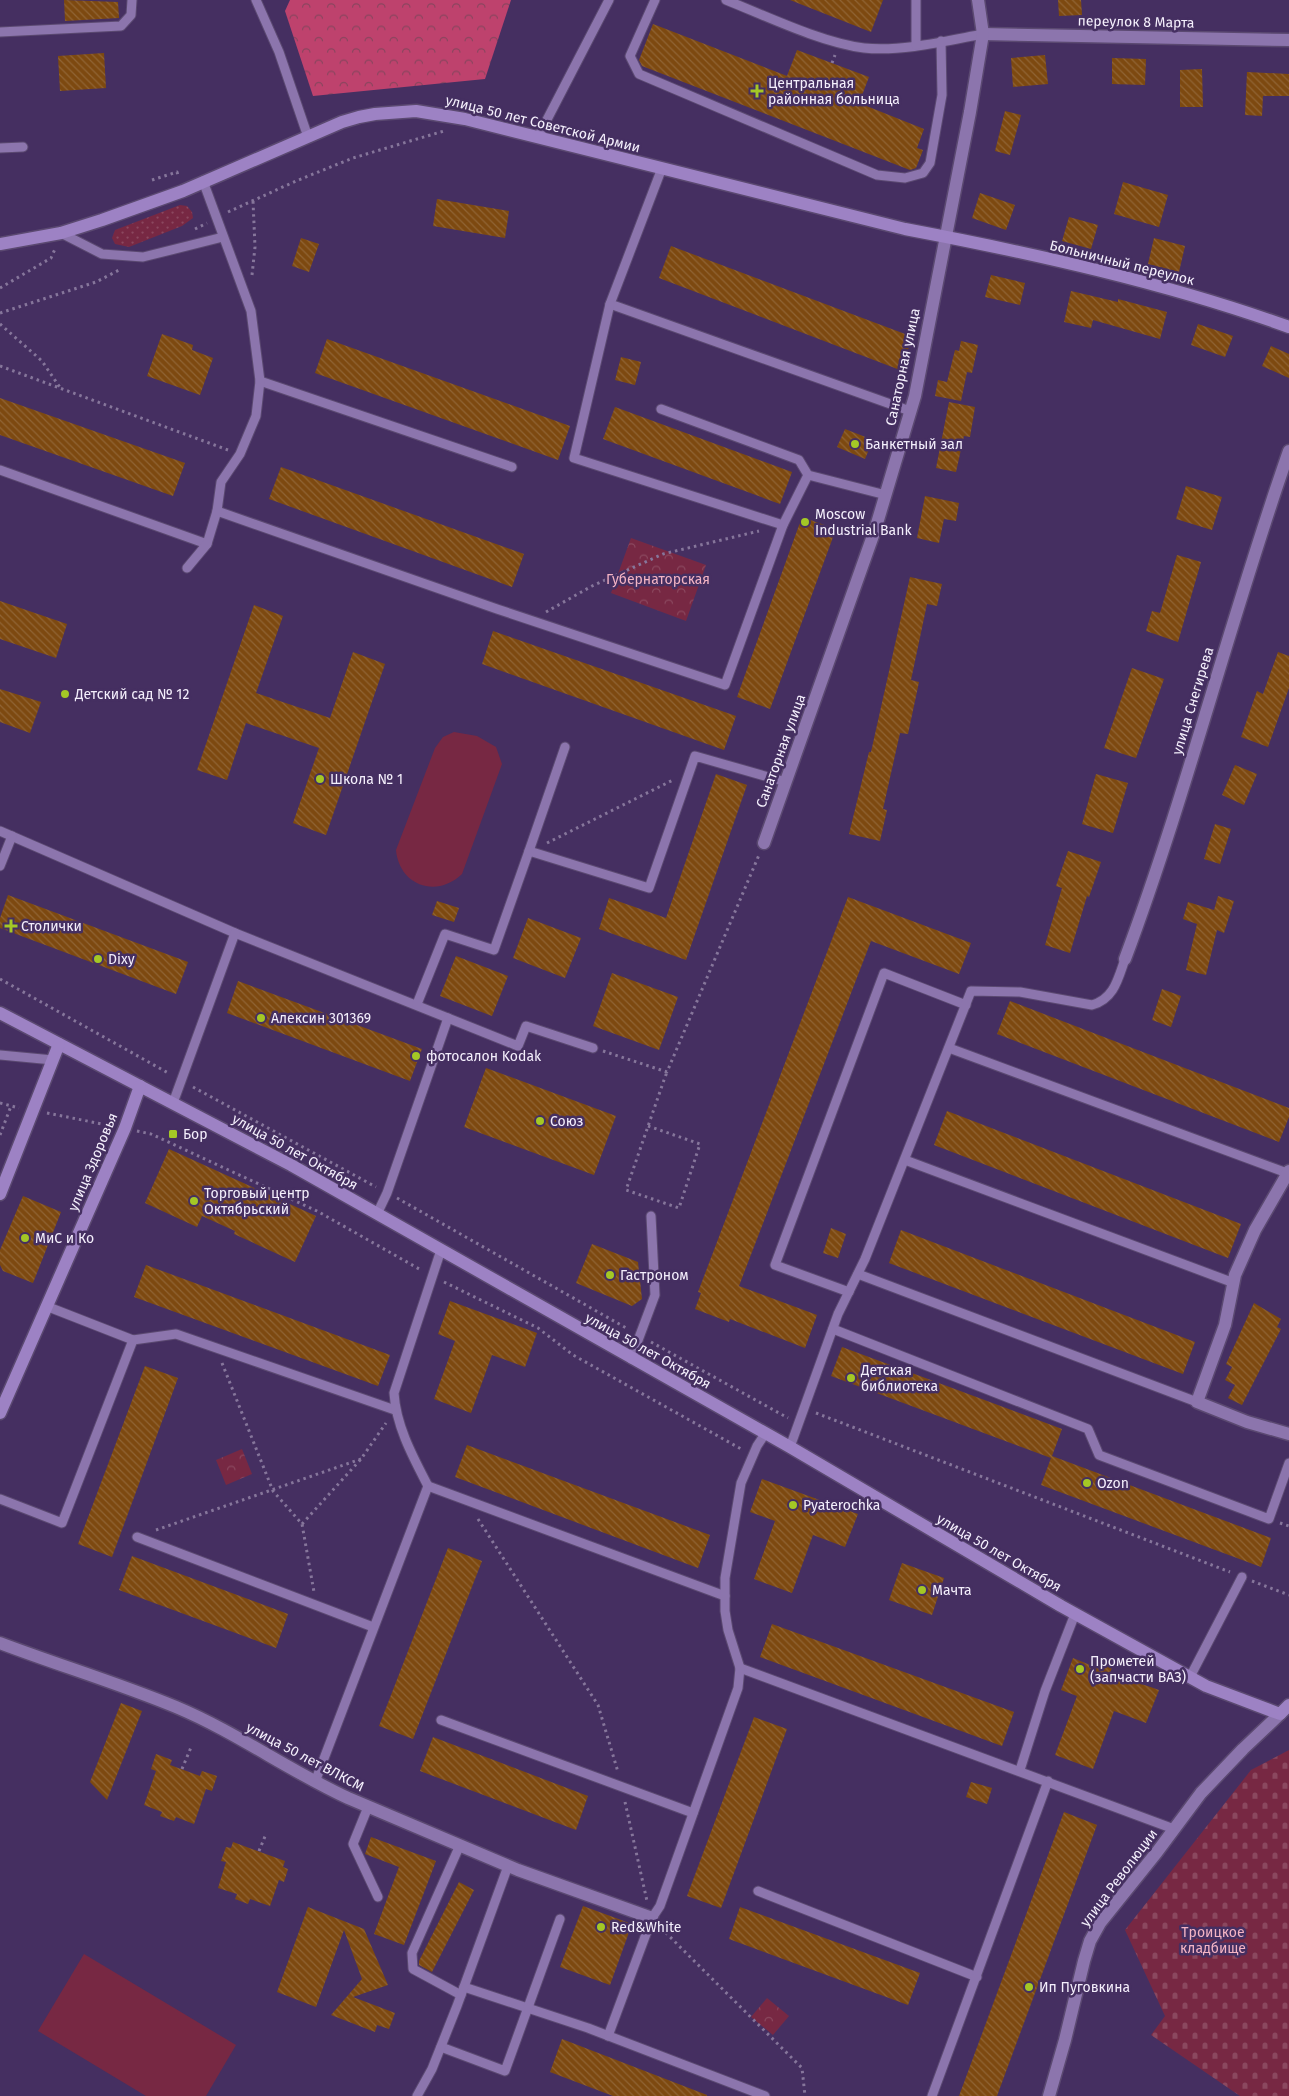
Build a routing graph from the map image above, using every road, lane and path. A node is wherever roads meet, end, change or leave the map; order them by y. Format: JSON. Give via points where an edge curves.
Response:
{"nodes":[{"id":1,"x":132,"y":0,"type":"edge"},
{"id":2,"x":256,"y":0,"type":"edge"},
{"id":3,"x":609,"y":0,"type":"edge"},
{"id":4,"x":655,"y":0,"type":"edge"},
{"id":5,"x":726,"y":0,"type":"edge"},
{"id":6,"x":916,"y":0,"type":"edge"},
{"id":7,"x":978,"y":0,"type":"edge"},
{"id":8,"x":0,"y":32,"type":"edge"},
{"id":9,"x":982,"y":34,"type":"junction"},
{"id":10,"x":1289,"y":40,"type":"edge"},
{"id":11,"x":941,"y":41,"type":"junction"},
{"id":12,"x":916,"y":45,"type":"junction"},
{"id":13,"x":465,"y":119,"type":"junction"},
{"id":14,"x":308,"y":137,"type":"junction"},
{"id":15,"x":538,"y":137,"type":"junction"},
{"id":16,"x":23,"y":147,"type":"dead end"},
{"id":17,"x":0,"y":148,"type":"edge"},
{"id":18,"x":662,"y":168,"type":"junction"},
{"id":19,"x":203,"y":181,"type":"junction"},
{"id":20,"x":253,"y":201,"type":"junction"},
{"id":21,"x":216,"y":218,"type":"junction"},
{"id":22,"x":191,"y":231,"type":"dead end"},
{"id":23,"x":61,"y":233,"type":"junction"},
{"id":24,"x":944,"y":236,"type":"junction"},
{"id":25,"x":223,"y":237,"type":"junction"},
{"id":26,"x":0,"y":244,"type":"edge"},
{"id":27,"x":143,"y":257,"type":"junction"},
{"id":28,"x":252,"y":284,"type":"dead end"},
{"id":29,"x":0,"y":288,"type":"edge"},
{"id":30,"x":610,"y":304,"type":"junction"},
{"id":31,"x":0,"y":314,"type":"edge"},
{"id":32,"x":0,"y":324,"type":"edge"},
{"id":33,"x":1289,"y":327,"type":"edge"},
{"id":34,"x":0,"y":366,"type":"edge"},
{"id":35,"x":260,"y":381,"type":"junction"},
{"id":36,"x":61,"y":389,"type":"junction"},
{"id":37,"x":661,"y":409,"type":"dead end"},
{"id":38,"x":910,"y":411,"type":"junction"},
{"id":39,"x":1289,"y":451,"type":"edge"},
{"id":40,"x":240,"y":454,"type":"junction"},
{"id":41,"x":512,"y":467,"type":"dead end"},
{"id":42,"x":0,"y":470,"type":"edge"},
{"id":43,"x":808,"y":475,"type":"junction"},
{"id":44,"x":886,"y":495,"type":"junction"},
{"id":45,"x":217,"y":511,"type":"junction"},
{"id":46,"x":784,"y":525,"type":"junction"},
{"id":47,"x":207,"y":544,"type":"junction"},
{"id":48,"x":187,"y":568,"type":"dead end"},
{"id":49,"x":531,"y":620,"type":"junction"},
{"id":50,"x":565,"y":747,"type":"dead end"},
{"id":51,"x":690,"y":772,"type":"junction"},
{"id":52,"x":786,"y":782,"type":"junction"},
{"id":53,"x":0,"y":831,"type":"edge"},
{"id":54,"x":12,"y":836,"type":"junction"},
{"id":55,"x":764,"y":843,"type":"joint"},
{"id":56,"x":529,"y":851,"type":"junction"},
{"id":57,"x":0,"y":866,"type":"edge"},
{"id":58,"x":236,"y":933,"type":"junction"},
{"id":59,"x":1125,"y":959,"type":"joint"},
{"id":60,"x":417,"y":1004,"type":"junction"},
{"id":61,"x":966,"y":1005,"type":"junction"},
{"id":62,"x":0,"y":1013,"type":"edge"},
{"id":63,"x":448,"y":1018,"type":"junction"},
{"id":64,"x":60,"y":1044,"type":"junction"},
{"id":65,"x":593,"y":1048,"type":"joint"},
{"id":66,"x":949,"y":1048,"type":"junction"},
{"id":67,"x":0,"y":1055,"type":"edge"},
{"id":68,"x":53,"y":1060,"type":"junction"},
{"id":69,"x":667,"y":1072,"type":"junction"},
{"id":70,"x":140,"y":1086,"type":"junction"},
{"id":71,"x":0,"y":1102,"type":"edge"},
{"id":72,"x":173,"y":1103,"type":"junction"},
{"id":73,"x":11,"y":1106,"type":"junction"},
{"id":74,"x":33,"y":1110,"type":"junction"},
{"id":75,"x":648,"y":1126,"type":"junction"},
{"id":76,"x":125,"y":1128,"type":"junction"},
{"id":77,"x":0,"y":1135,"type":"edge"},
{"id":78,"x":904,"y":1160,"type":"junction"},
{"id":79,"x":1288,"y":1172,"type":"edge"},
{"id":80,"x":0,"y":1194,"type":"edge"},
{"id":81,"x":377,"y":1214,"type":"junction"},
{"id":82,"x":651,"y":1216,"type":"dead end"},
{"id":83,"x":441,"y":1250,"type":"junction"},
{"id":84,"x":858,"y":1274,"type":"junction"},
{"id":85,"x":433,"y":1276,"type":"junction"},
{"id":86,"x":1234,"y":1284,"type":"junction"},
{"id":87,"x":849,"y":1292,"type":"junction"},
{"id":88,"x":46,"y":1306,"type":"junction"},
{"id":89,"x":833,"y":1329,"type":"junction"},
{"id":90,"x":132,"y":1340,"type":"junction"},
{"id":91,"x":216,"y":1348,"type":"junction"},
{"id":92,"x":632,"y":1359,"type":"junction"},
{"id":93,"x":1197,"y":1402,"type":"junction"},
{"id":94,"x":804,"y":1408,"type":"junction"},
{"id":95,"x":395,"y":1410,"type":"junction"},
{"id":96,"x":0,"y":1413,"type":"edge"},
{"id":97,"x":765,"y":1434,"type":"junction"},
{"id":98,"x":1289,"y":1434,"type":"edge"},
{"id":99,"x":790,"y":1448,"type":"junction"},
{"id":100,"x":753,"y":1456,"type":"junction"},
{"id":101,"x":361,"y":1459,"type":"junction"},
{"id":102,"x":1289,"y":1462,"type":"edge"},
{"id":103,"x":428,"y":1486,"type":"junction"},
{"id":104,"x":273,"y":1491,"type":"junction"},
{"id":105,"x":0,"y":1499,"type":"edge"},
{"id":106,"x":302,"y":1524,"type":"junction"},
{"id":107,"x":137,"y":1537,"type":"joint"},
{"id":108,"x":1242,"y":1577,"type":"junction"},
{"id":109,"x":1289,"y":1595,"type":"edge"},
{"id":110,"x":725,"y":1596,"type":"junction"},
{"id":111,"x":317,"y":1605,"type":"junction"},
{"id":112,"x":1075,"y":1614,"type":"junction"},
{"id":113,"x":373,"y":1627,"type":"junction"},
{"id":114,"x":0,"y":1643,"type":"edge"},
{"id":115,"x":740,"y":1668,"type":"junction"},
{"id":116,"x":1190,"y":1677,"type":"junction"},
{"id":117,"x":1284,"y":1710,"type":"edge"},
{"id":118,"x":441,"y":1720,"type":"dead end"},
{"id":119,"x":192,"y":1745,"type":"dead end"},
{"id":120,"x":182,"y":1770,"type":"dead end"},
{"id":121,"x":1020,"y":1770,"type":"junction"},
{"id":122,"x":1048,"y":1781,"type":"junction"},
{"id":123,"x":315,"y":1782,"type":"junction"},
{"id":124,"x":368,"y":1807,"type":"junction"},
{"id":125,"x":693,"y":1813,"type":"junction"},
{"id":126,"x":1174,"y":1829,"type":"junction"},
{"id":127,"x":266,"y":1834,"type":"dead end"},
{"id":128,"x":460,"y":1845,"type":"junction"},
{"id":129,"x":259,"y":1851,"type":"dead end"},
{"id":130,"x":508,"y":1866,"type":"junction"},
{"id":131,"x":758,"y":1892,"type":"dead end"},
{"id":132,"x":378,"y":1897,"type":"dead end"},
{"id":133,"x":652,"y":1918,"type":"junction"},
{"id":134,"x":560,"y":1919,"type":"dead end"},
{"id":135,"x":977,"y":1977,"type":"junction"},
{"id":136,"x":463,"y":1991,"type":"junction"},
{"id":137,"x":527,"y":2008,"type":"junction"},
{"id":138,"x":608,"y":2036,"type":"junction"},
{"id":139,"x":441,"y":2047,"type":"junction"},
{"id":140,"x":417,"y":2096,"type":"edge"},
{"id":141,"x":765,"y":2096,"type":"edge"},
{"id":142,"x":932,"y":2096,"type":"edge"},
{"id":143,"x":1048,"y":2096,"type":"edge"}],
"edges":[{"from":1,"to":8,"type":"lane","via":[[131,15],[122,26]]},
{"from":2,"to":14,"type":"lane","via":[[279,52]]},
{"from":3,"to":15,"type":"lane"},
{"from":4,"to":11,"type":"lane","via":[[630,56],[638,74],[877,175],[905,178],[923,173],[930,163],[942,95]]},
{"from":5,"to":12,"type":"lane","via":[[839,43],[864,48]]},
{"from":6,"to":12,"type":"lane"},
{"from":7,"to":9,"type":"street","name":"Санаторная улица"},
{"from":9,"to":10,"type":"street","name":"переулок 8 Марта"},
{"from":9,"to":11,"type":"lane"},
{"from":9,"to":24,"type":"street","name":"Санаторная улица","via":[[970,112]]},
{"from":11,"to":12,"type":"lane"},
{"from":13,"to":14,"type":"street","name":"улица 50 лет Советской Армии","via":[[416,111],[375,114],[342,122]]},
{"from":13,"to":15,"type":"street","name":"улица 50 лет Советской Армии"},
{"from":13,"to":20,"type":"path","via":[[443,131],[353,158]]},
{"from":14,"to":19,"type":"street","name":"улица 50 лет Советской Армии"},
{"from":15,"to":18,"type":"street","name":"улица 50 лет Советской Армии"},
{"from":16,"to":17,"type":"lane"},
{"from":18,"to":24,"type":"street","name":"улица 50 лет Советской Армии"},
{"from":18,"to":30,"type":"lane"},
{"from":19,"to":21,"type":"lane"},
{"from":19,"to":23,"type":"street","name":"улица 50 лет Советской Армии"},
{"from":20,"to":21,"type":"path"},
{"from":20,"to":28,"type":"path","via":[[255,247]]},
{"from":21,"to":22,"type":"path"},
{"from":21,"to":25,"type":"lane"},
{"from":23,"to":26,"type":"street","name":"улица 50 лет Советской Армии"},
{"from":23,"to":27,"type":"lane","via":[[102,254]]},
{"from":23,"to":29,"type":"path","via":[[51,258]]},
{"from":24,"to":33,"type":"street","name":"Больничный переулок","via":[[1133,279]]},
{"from":24,"to":38,"type":"street","name":"Санаторная улица"},
{"from":25,"to":27,"type":"lane"},
{"from":25,"to":35,"type":"lane","via":[[251,311]]},
{"from":27,"to":31,"type":"path","via":[[96,282]]},
{"from":30,"to":38,"type":"lane"},
{"from":30,"to":46,"type":"lane","via":[[574,458]]},
{"from":32,"to":36,"type":"path","via":[[42,361]]},
{"from":34,"to":36,"type":"path"},
{"from":35,"to":40,"type":"lane","via":[[256,416]]},
{"from":35,"to":41,"type":"lane"},
{"from":36,"to":40,"type":"path"},
{"from":37,"to":43,"type":"lane","via":[[799,460]]},
{"from":38,"to":44,"type":"street","name":"Санаторная улица"},
{"from":39,"to":59,"type":"street","name":"улица Снегирева","via":[[1244,583],[1148,897]]},
{"from":40,"to":45,"type":"lane","via":[[221,482]]},
{"from":42,"to":47,"type":"lane"},
{"from":43,"to":44,"type":"lane"},
{"from":43,"to":46,"type":"lane"},
{"from":44,"to":52,"type":"street","name":"Санаторная улица"},
{"from":45,"to":47,"type":"lane"},
{"from":45,"to":49,"type":"lane"},
{"from":46,"to":49,"type":"path","via":[[662,554],[592,586]]},
{"from":46,"to":49,"type":"lane","via":[[725,686]]},
{"from":47,"to":48,"type":"lane"},
{"from":50,"to":56,"type":"lane"},
{"from":51,"to":52,"type":"lane","via":[[695,756]]},
{"from":51,"to":56,"type":"path"},
{"from":51,"to":56,"type":"lane","via":[[649,888]]},
{"from":52,"to":55,"type":"street","name":"Санаторная улица"},
{"from":53,"to":54,"type":"lane"},
{"from":54,"to":57,"type":"lane"},
{"from":54,"to":58,"type":"lane"},
{"from":55,"to":69,"type":"path"},
{"from":56,"to":60,"type":"lane","via":[[494,950],[446,934]]},
{"from":58,"to":60,"type":"lane"},
{"from":58,"to":72,"type":"lane"},
{"from":59,"to":61,"type":"lane","via":[[1117,984],[1103,1002],[1080,1004],[1020,992],[971,991]]},
{"from":60,"to":63,"type":"lane"},
{"from":61,"to":66,"type":"lane"},
{"from":61,"to":87,"type":"lane","via":[[884,973],[775,1265]]},
{"from":62,"to":64,"type":"street","name":"улица 50 лет Октября"},
{"from":63,"to":65,"type":"lane","via":[[518,1046],[526,1026]]},
{"from":63,"to":81,"type":"lane"},
{"from":64,"to":68,"type":"street"},
{"from":64,"to":70,"type":"street","name":"улица 50 лет Октября"},
{"from":65,"to":69,"type":"path"},
{"from":66,"to":78,"type":"lane"},
{"from":66,"to":79,"type":"lane"},
{"from":67,"to":68,"type":"lane"},
{"from":68,"to":74,"type":"street"},
{"from":69,"to":75,"type":"path"},
{"from":70,"to":72,"type":"street","name":"улица 50 лет Октября"},
{"from":70,"to":76,"type":"street","name":"улица Здоровья"},
{"from":71,"to":73,"type":"path"},
{"from":72,"to":81,"type":"street","name":"улица 50 лет Октября"},
{"from":73,"to":74,"type":"path"},
{"from":73,"to":77,"type":"path"},
{"from":74,"to":76,"type":"path"},
{"from":74,"to":80,"type":"street"},
{"from":75,"to":75,"type":"path","via":[[700,1144],[679,1208],[626,1190]]},
{"from":76,"to":85,"type":"path","via":[[151,1134],[317,1211]]},
{"from":76,"to":88,"type":"street","name":"улица Здоровья"},
{"from":78,"to":84,"type":"lane"},
{"from":78,"to":86,"type":"lane"},
{"from":79,"to":86,"type":"street","via":[[1255,1230]]},
{"from":81,"to":83,"type":"street","name":"улица 50 лет Октября"},
{"from":82,"to":92,"type":"lane","via":[[655,1295]]},
{"from":83,"to":85,"type":"lane"},
{"from":83,"to":92,"type":"street","name":"улица 50 лет Октября"},
{"from":84,"to":87,"type":"lane"},
{"from":84,"to":93,"type":"lane"},
{"from":85,"to":95,"type":"lane","via":[[394,1393]]},
{"from":85,"to":100,"type":"path","via":[[538,1328],[572,1355]]},
{"from":86,"to":93,"type":"street","via":[[1225,1325]]},
{"from":87,"to":89,"type":"lane"},
{"from":88,"to":90,"type":"lane"},
{"from":88,"to":96,"type":"street","name":"улица Здоровья"},
{"from":89,"to":94,"type":"lane"},
{"from":89,"to":102,"type":"lane","via":[[1088,1429],[1099,1456],[1269,1519]]},
{"from":90,"to":91,"type":"lane","via":[[176,1334]]},
{"from":90,"to":105,"type":"lane","via":[[62,1523]]},
{"from":91,"to":95,"type":"lane"},
{"from":91,"to":104,"type":"path"},
{"from":92,"to":97,"type":"street","name":"улица 50 лет Октября"},
{"from":93,"to":98,"type":"street"},
{"from":94,"to":99,"type":"lane"},
{"from":94,"to":108,"type":"path"},
{"from":95,"to":101,"type":"path"},
{"from":95,"to":103,"type":"lane","via":[[413,1458]]},
{"from":97,"to":99,"type":"street","name":"улица 50 лет Октября"},
{"from":97,"to":100,"type":"lane"},
{"from":99,"to":112,"type":"street","name":"улица 50 лет Октября"},
{"from":100,"to":110,"type":"lane","via":[[741,1483],[731,1533]]},
{"from":101,"to":104,"type":"path"},
{"from":101,"to":106,"type":"path"},
{"from":103,"to":110,"type":"lane"},
{"from":103,"to":113,"type":"lane"},
{"from":104,"to":106,"type":"path"},
{"from":104,"to":107,"type":"path"},
{"from":106,"to":111,"type":"path"},
{"from":107,"to":111,"type":"lane"},
{"from":108,"to":109,"type":"path"},
{"from":108,"to":116,"type":"lane"},
{"from":110,"to":115,"type":"lane","via":[[728,1630]]},
{"from":111,"to":113,"type":"lane"},
{"from":112,"to":116,"type":"street","name":"улица 50 лет Октября"},
{"from":112,"to":121,"type":"lane"},
{"from":113,"to":123,"type":"lane"},
{"from":114,"to":123,"type":"street","name":"улица 50 лет ВЛКСМ","via":[[176,1707]]},
{"from":115,"to":121,"type":"lane"},
{"from":115,"to":125,"type":"lane","via":[[738,1688]]},
{"from":116,"to":117,"type":"street","name":"улица 50 лет Октября","via":[[1222,1692]]},
{"from":117,"to":126,"type":"street","name":"улица Революции","via":[[1201,1793]]},
{"from":118,"to":125,"type":"lane"},
{"from":119,"to":120,"type":"path"},
{"from":121,"to":122,"type":"lane"},
{"from":122,"to":126,"type":"lane"},
{"from":122,"to":135,"type":"lane"},
{"from":123,"to":124,"type":"street","name":"улица 50 лет ВЛКСМ"},
{"from":124,"to":128,"type":"street","name":"улица 50 лет ВЛКСМ"},
{"from":124,"to":132,"type":"lane","via":[[353,1844]]},
{"from":125,"to":133,"type":"lane","via":[[660,1906]]},
{"from":126,"to":143,"type":"street","name":"улица Революции","via":[[1100,1923],[1090,1941]]},
{"from":127,"to":129,"type":"path"},
{"from":128,"to":130,"type":"street","name":"улица 50 лет ВЛКСМ"},
{"from":128,"to":136,"type":"lane","via":[[412,1953],[413,1969]]},
{"from":130,"to":133,"type":"street","name":"улица 50 лет ВЛКСМ"},
{"from":130,"to":136,"type":"lane"},
{"from":131,"to":135,"type":"lane"},
{"from":133,"to":138,"type":"lane"},
{"from":134,"to":137,"type":"lane"},
{"from":135,"to":142,"type":"lane"},
{"from":136,"to":137,"type":"lane"},
{"from":136,"to":139,"type":"lane"},
{"from":137,"to":138,"type":"lane"},
{"from":137,"to":139,"type":"lane","via":[[505,2070]]},
{"from":138,"to":141,"type":"lane"},
{"from":139,"to":140,"type":"lane"}]}
